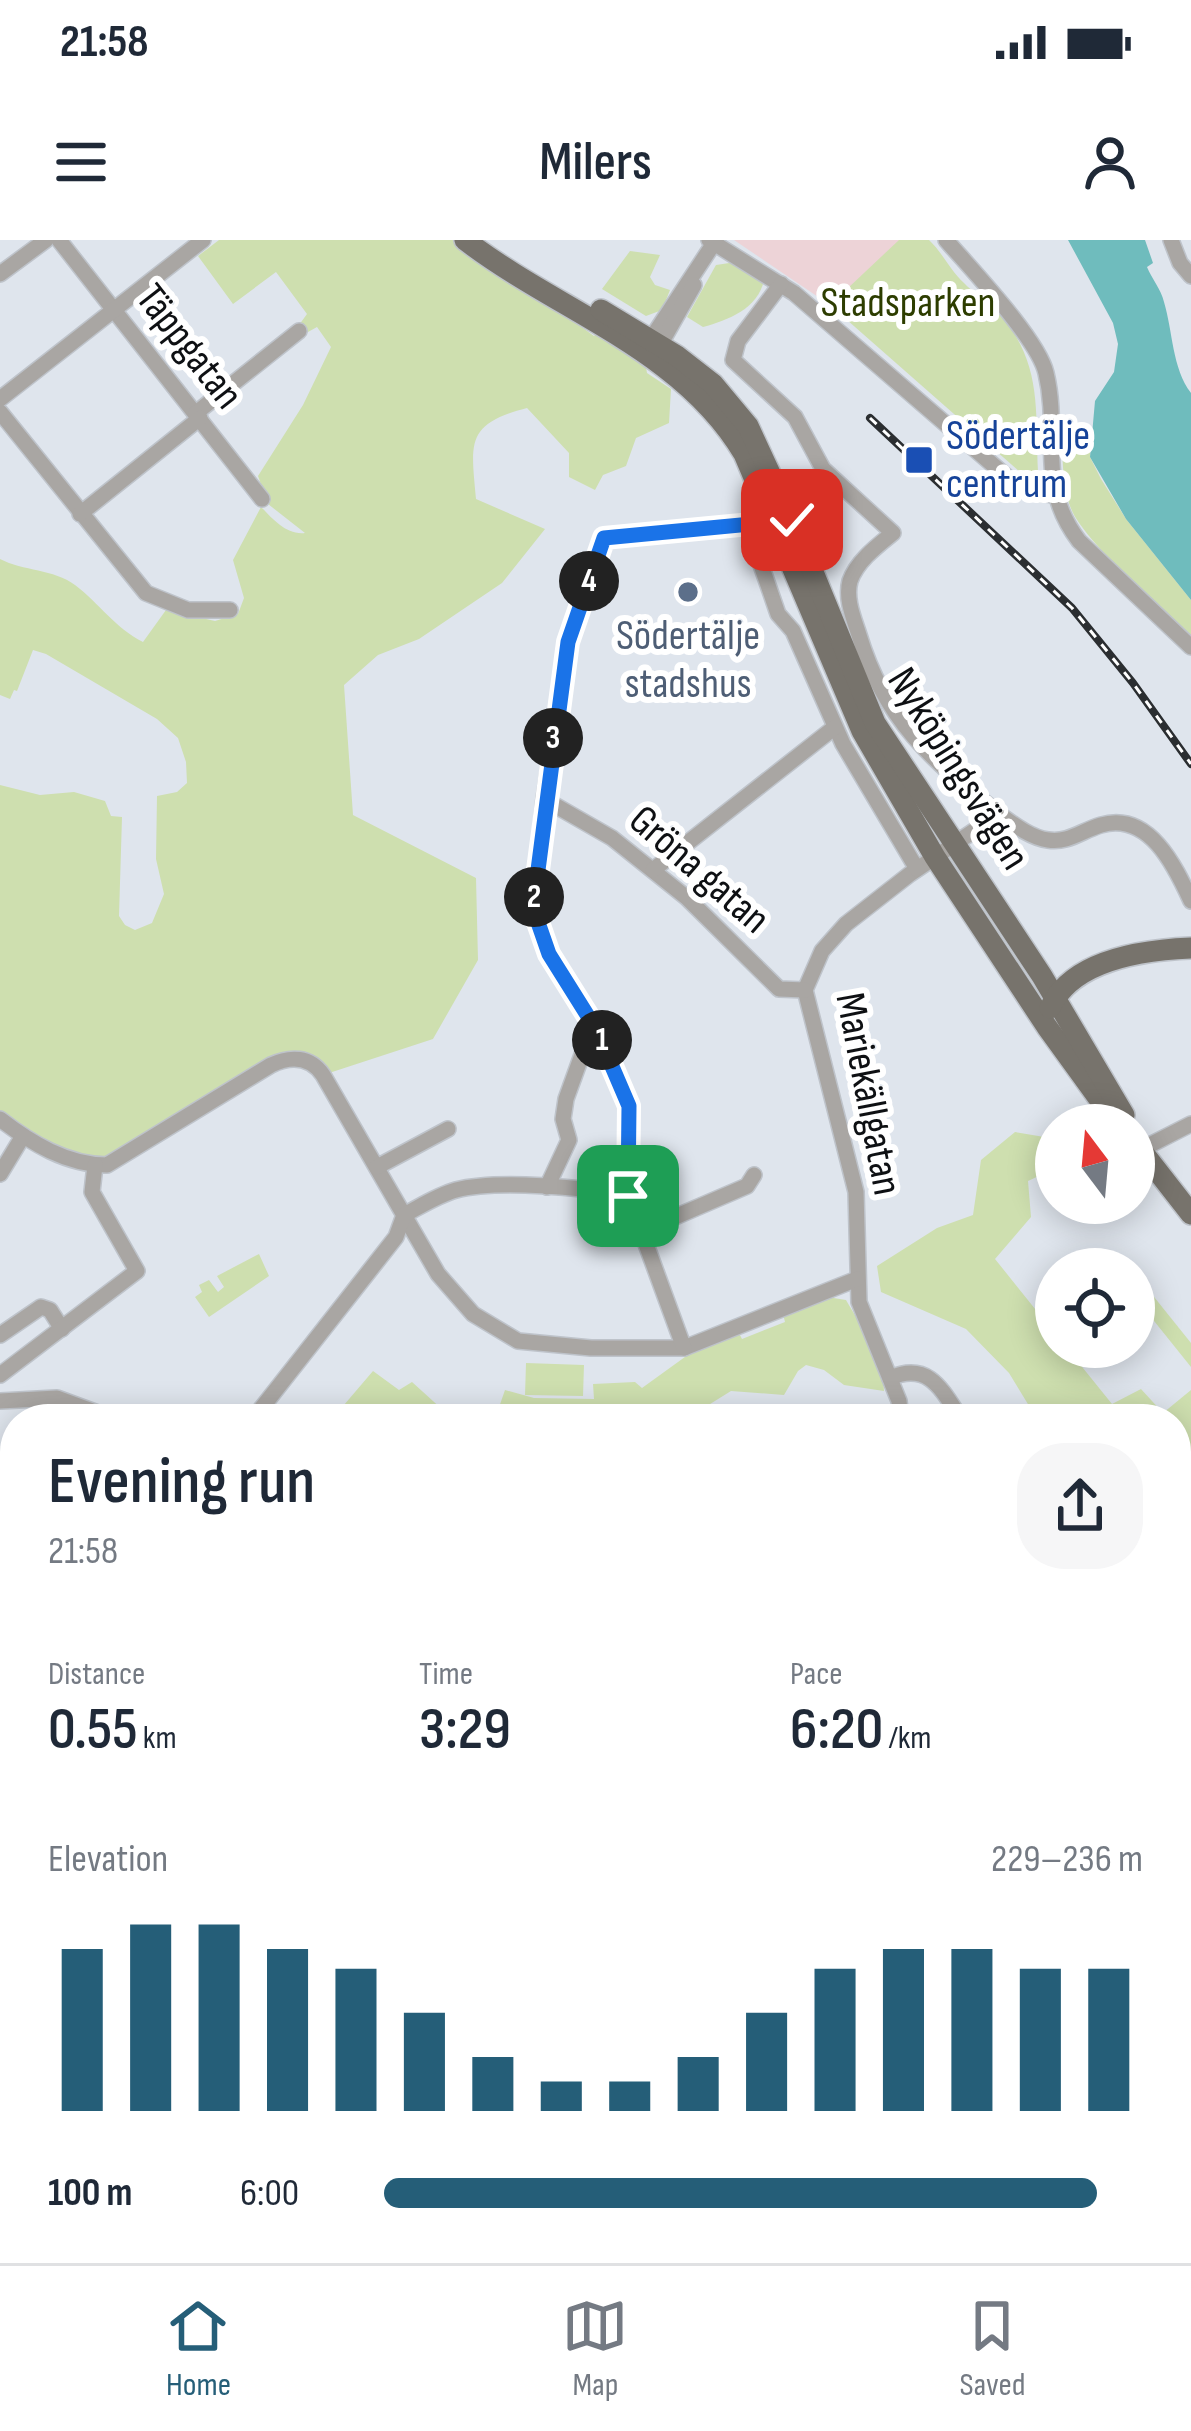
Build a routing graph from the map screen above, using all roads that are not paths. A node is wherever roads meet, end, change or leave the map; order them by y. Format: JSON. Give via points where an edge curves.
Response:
{"nodes":[{"id":1,"x":46,"y":240,"type":"edge"},
{"id":2,"x":59,"y":240,"type":"edge"},
{"id":3,"x":202,"y":240,"type":"edge"},
{"id":4,"x":465,"y":240,"type":"edge"},
{"id":5,"x":482,"y":240,"type":"edge"},
{"id":6,"x":946,"y":240,"type":"edge"},
{"id":7,"x":1171,"y":240,"type":"edge"},
{"id":8,"x":712,"y":241,"type":"edge"},
{"id":9,"x":0,"y":274,"type":"edge"},
{"id":10,"x":1191,"y":277,"type":"edge"},
{"id":11,"x":781,"y":284,"type":"junction"},
{"id":12,"x":113,"y":308,"type":"junction"},
{"id":13,"x":298,"y":331,"type":"dead end"},
{"id":14,"x":652,"y":348,"type":"junction"},
{"id":15,"x":0,"y":399,"type":"edge"},
{"id":16,"x":0,"y":412,"type":"edge"},
{"id":17,"x":198,"y":415,"type":"junction"},
{"id":18,"x":1054,"y":494,"type":"junction"},
{"id":19,"x":262,"y":499,"type":"dead end"},
{"id":20,"x":80,"y":514,"type":"junction"},
{"id":21,"x":776,"y":523,"type":"junction"},
{"id":22,"x":230,"y":610,"type":"dead end"},
{"id":23,"x":1191,"y":647,"type":"edge"},
{"id":24,"x":835,"y":727,"type":"junction"},
{"id":25,"x":544,"y":799,"type":"junction"},
{"id":26,"x":999,"y":814,"type":"junction"},
{"id":27,"x":956,"y":842,"type":"junction"},
{"id":28,"x":926,"y":863,"type":"junction"},
{"id":29,"x":653,"y":870,"type":"junction"},
{"id":30,"x":1191,"y":902,"type":"edge"},
{"id":31,"x":1191,"y":948,"type":"edge"},
{"id":32,"x":1156,"y":952,"type":"junction"},
{"id":33,"x":1042,"y":976,"type":"junction"},
{"id":34,"x":1078,"y":977,"type":"junction"},
{"id":35,"x":1019,"y":985,"type":"junction"},
{"id":36,"x":805,"y":990,"type":"junction"},
{"id":37,"x":1055,"y":998,"type":"junction"},
{"id":38,"x":1047,"y":1027,"type":"junction"},
{"id":39,"x":596,"y":1029,"type":"junction"},
{"id":40,"x":1103,"y":1104,"type":"edge"},
{"id":41,"x":1118,"y":1104,"type":"edge"},
{"id":42,"x":0,"y":1119,"type":"edge"},
{"id":43,"x":1191,"y":1124,"type":"edge"},
{"id":44,"x":448,"y":1130,"type":"dead end"},
{"id":45,"x":23,"y":1136,"type":"junction"},
{"id":46,"x":1155,"y":1136,"type":"edge"},
{"id":47,"x":95,"y":1165,"type":"junction"},
{"id":48,"x":1155,"y":1166,"type":"edge"},
{"id":49,"x":377,"y":1167,"type":"junction"},
{"id":50,"x":0,"y":1174,"type":"edge"},
{"id":51,"x":754,"y":1175,"type":"dead end"},
{"id":52,"x":547,"y":1187,"type":"junction"},
{"id":53,"x":628,"y":1196,"type":"junction"},
{"id":54,"x":1191,"y":1214,"type":"edge"},
{"id":55,"x":404,"y":1215,"type":"junction"},
{"id":56,"x":640,"y":1232,"type":"junction"},
{"id":57,"x":857,"y":1279,"type":"junction"},
{"id":58,"x":62,"y":1329,"type":"junction"},
{"id":59,"x":0,"y":1336,"type":"edge"},
{"id":60,"x":684,"y":1348,"type":"junction"},
{"id":61,"x":0,"y":1375,"type":"edge"},
{"id":62,"x":890,"y":1378,"type":"junction"},
{"id":63,"x":0,"y":1401,"type":"edge"},
{"id":64,"x":73,"y":1404,"type":"edge"},
{"id":65,"x":266,"y":1404,"type":"edge"},
{"id":66,"x":899,"y":1404,"type":"edge"},
{"id":67,"x":951,"y":1404,"type":"edge"}],
"edges":[{"from":1,"to":9,"type":"street"},
{"from":2,"to":12,"type":"street","name":"Täppgatan"},
{"from":3,"to":12,"type":"street"},
{"from":4,"to":14,"type":"main road","via":[[498,266]]},
{"from":5,"to":14,"type":"main road"},
{"from":6,"to":18,"type":"street","via":[[1039,355]]},
{"from":7,"to":10,"type":"street"},
{"from":8,"to":11,"type":"street"},
{"from":8,"to":14,"type":"street"},
{"from":11,"to":18,"type":"street","via":[[1014,483]]},
{"from":11,"to":26,"type":"street","via":[[733,360],[795,417],[823,469],[893,533],[851,577],[863,650],[908,734]]},
{"from":12,"to":15,"type":"street"},
{"from":12,"to":17,"type":"street","name":"Täppgatan"},
{"from":13,"to":17,"type":"street"},
{"from":14,"to":21,"type":"main road","name":"Nyköpingsvägen","via":[[723,418]]},
{"from":16,"to":20,"type":"street"},
{"from":17,"to":19,"type":"street","name":"Täppgatan"},
{"from":17,"to":20,"type":"street"},
{"from":18,"to":23,"type":"street","via":[[1079,541]]},
{"from":20,"to":22,"type":"street","via":[[146,593],[188,610]]},
{"from":21,"to":24,"type":"street","name":"Nyköpingsvägen","via":[[761,565]]},
{"from":21,"to":25,"type":"street","via":[[604,538],[568,642]]},
{"from":21,"to":27,"type":"main road","name":"Nyköpingsvägen","via":[[875,723]]},
{"from":21,"to":28,"type":"main road","name":"Nyköpingsvägen"},
{"from":24,"to":28,"type":"street","name":"Nyköpingsvägen"},
{"from":24,"to":29,"type":"street"},
{"from":25,"to":29,"type":"street","name":"Gröna gatan"},
{"from":25,"to":39,"type":"street","via":[[533,908],[549,954]]},
{"from":26,"to":27,"type":"street","name":"Mariekällgatan"},
{"from":26,"to":30,"type":"street","via":[[1044,840],[1068,840],[1102,824],[1145,832],[1168,856]]},
{"from":27,"to":28,"type":"street","name":"Mariekällgatan"},
{"from":27,"to":33,"type":"main road","name":"Nyköpingsvägen"},
{"from":28,"to":35,"type":"main road","name":"Nyköpingsvägen"},
{"from":28,"to":36,"type":"street","name":"Mariekällgatan","via":[[821,951]]},
{"from":29,"to":36,"type":"street","name":"Gröna gatan","via":[[778,989]]},
{"from":31,"to":32,"type":"main road"},
{"from":32,"to":34,"type":"main road"},
{"from":32,"to":37,"type":"main road"},
{"from":33,"to":34,"type":"main road"},
{"from":33,"to":37,"type":"main road","name":"Nyköpingsvägen"},
{"from":34,"to":37,"type":"main road"},
{"from":35,"to":37,"type":"main road"},
{"from":35,"to":38,"type":"main road","name":"Nyköpingsvägen"},
{"from":36,"to":57,"type":"street","name":"Mariekällgatan","via":[[856,1192]]},
{"from":37,"to":38,"type":"main road"},
{"from":37,"to":41,"type":"main road","name":"Nyköpingsvägen"},
{"from":38,"to":40,"type":"main road","name":"Nyköpingsvägen"},
{"from":39,"to":52,"type":"street","via":[[566,1099],[568,1140]]},
{"from":39,"to":53,"type":"street","via":[[629,1106]]},
{"from":42,"to":45,"type":"street"},
{"from":43,"to":46,"type":"street"},
{"from":44,"to":49,"type":"street"},
{"from":45,"to":47,"type":"street"},
{"from":45,"to":50,"type":"street"},
{"from":47,"to":49,"type":"street","via":[[107,1166],[271,1065],[301,1058],[318,1067]]},
{"from":47,"to":58,"type":"street","via":[[92,1192],[136,1271]]},
{"from":48,"to":54,"type":"main road"},
{"from":49,"to":55,"type":"street"},
{"from":51,"to":56,"type":"street","via":[[747,1186]]},
{"from":52,"to":53,"type":"street"},
{"from":52,"to":55,"type":"street","via":[[470,1187]]},
{"from":53,"to":56,"type":"street"},
{"from":55,"to":60,"type":"street","via":[[460,1300],[518,1341]]},
{"from":55,"to":65,"type":"street","via":[[396,1237]]},
{"from":56,"to":60,"type":"street"},
{"from":57,"to":60,"type":"street"},
{"from":57,"to":62,"type":"street","name":"Mariekällgatan"},
{"from":58,"to":59,"type":"street","via":[[41,1307]]},
{"from":58,"to":61,"type":"street"},
{"from":62,"to":66,"type":"street","name":"Mariekällgatan"},
{"from":62,"to":67,"type":"street","via":[[918,1372],[935,1379]]},
{"from":63,"to":64,"type":"street"}]}
